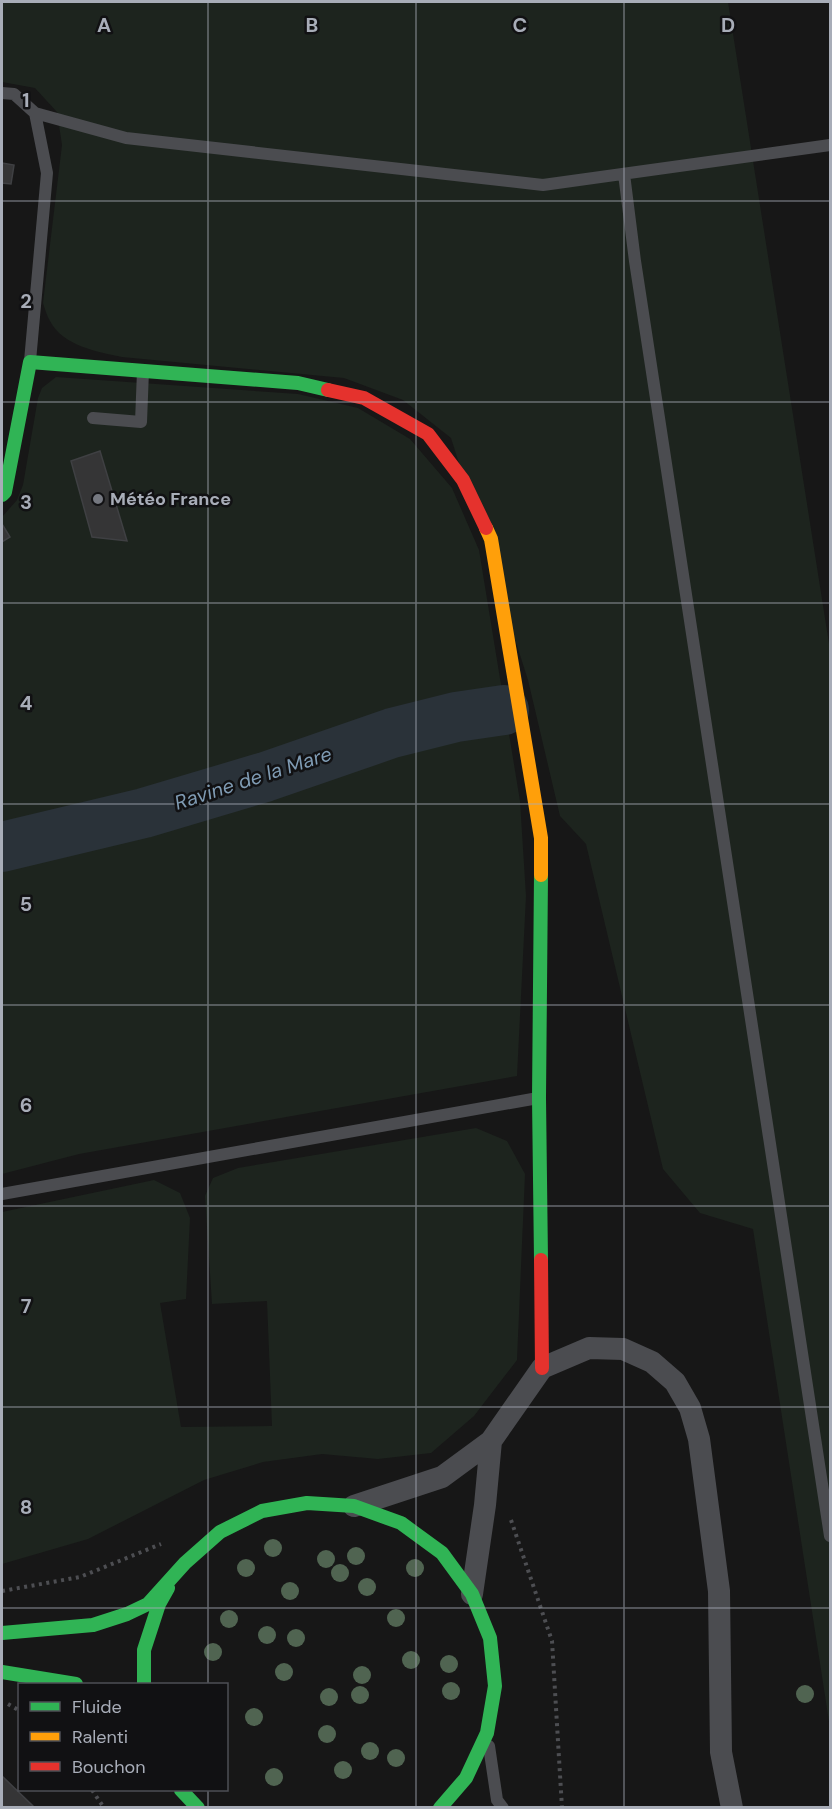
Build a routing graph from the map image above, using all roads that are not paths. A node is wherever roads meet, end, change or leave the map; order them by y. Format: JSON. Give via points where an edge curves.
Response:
{"nodes":[{"id":1,"x":2,"y":93,"type":"edge"},
{"id":2,"x":35,"y":113,"type":"junction"},
{"id":3,"x":831,"y":145,"type":"edge"},
{"id":4,"x":624,"y":174,"type":"junction"},
{"id":5,"x":30,"y":362,"type":"junction"},
{"id":6,"x":143,"y":370,"type":"junction"},
{"id":7,"x":93,"y":418,"type":"dead end"},
{"id":8,"x":2,"y":495,"type":"edge"},
{"id":9,"x":539,"y":1098,"type":"junction"},
{"id":10,"x":2,"y":1194,"type":"edge"},
{"id":11,"x":542,"y":1368,"type":"junction"},
{"id":12,"x":490,"y":1441,"type":"junction"},
{"id":13,"x":354,"y":1506,"type":"junction"},
{"id":14,"x":831,"y":1536,"type":"edge"},
{"id":15,"x":185,"y":1563,"type":"junction"},
{"id":16,"x":472,"y":1594,"type":"junction"},
{"id":17,"x":2,"y":1633,"type":"edge"},
{"id":18,"x":2,"y":1672,"type":"edge"},
{"id":19,"x":70,"y":1683,"type":"edge"},
{"id":20,"x":144,"y":1683,"type":"edge"},
{"id":21,"x":487,"y":1733,"type":"junction"},
{"id":22,"x":182,"y":1791,"type":"edge"},
{"id":23,"x":198,"y":1808,"type":"edge"},
{"id":24,"x":440,"y":1808,"type":"edge"},
{"id":25,"x":503,"y":1808,"type":"edge"},
{"id":26,"x":732,"y":1808,"type":"edge"}],
"edges":[{"from":1,"to":2,"type":"lane","via":[[14,94]]},
{"from":2,"to":4,"type":"lane","via":[[126,138],[543,185]]},
{"from":2,"to":5,"type":"lane","via":[[47,173]]},
{"from":3,"to":4,"type":"lane"},
{"from":4,"to":14,"type":"lane"},
{"from":5,"to":6,"type":"street"},
{"from":5,"to":8,"type":"street"},
{"from":6,"to":7,"type":"lane","via":[[141,422]]},
{"from":6,"to":9,"type":"street","via":[[298,382],[364,398],[428,434],[463,480],[491,539],[541,838]]},
{"from":9,"to":10,"type":"lane"},
{"from":9,"to":11,"type":"street"},
{"from":11,"to":12,"type":"street"},
{"from":11,"to":26,"type":"street","via":[[589,1348],[623,1349],[652,1362],[675,1382],[690,1408],[699,1439],[718,1591],[721,1752]]},
{"from":12,"to":13,"type":"street","via":[[442,1477]]},
{"from":12,"to":16,"type":"street"},
{"from":13,"to":15,"type":"street","via":[[307,1503],[262,1511],[220,1532]]},
{"from":13,"to":16,"type":"street","via":[[401,1523],[442,1553]]},
{"from":15,"to":17,"type":"street","via":[[148,1604],[127,1614],[93,1624]]},
{"from":15,"to":20,"type":"street","via":[[159,1604],[144,1650]]},
{"from":16,"to":21,"type":"street","via":[[490,1638],[495,1686]]},
{"from":18,"to":19,"type":"street"},
{"from":21,"to":24,"type":"street","via":[[466,1778]]},
{"from":21,"to":25,"type":"lane","via":[[497,1800]]},
{"from":22,"to":23,"type":"street"}]}
